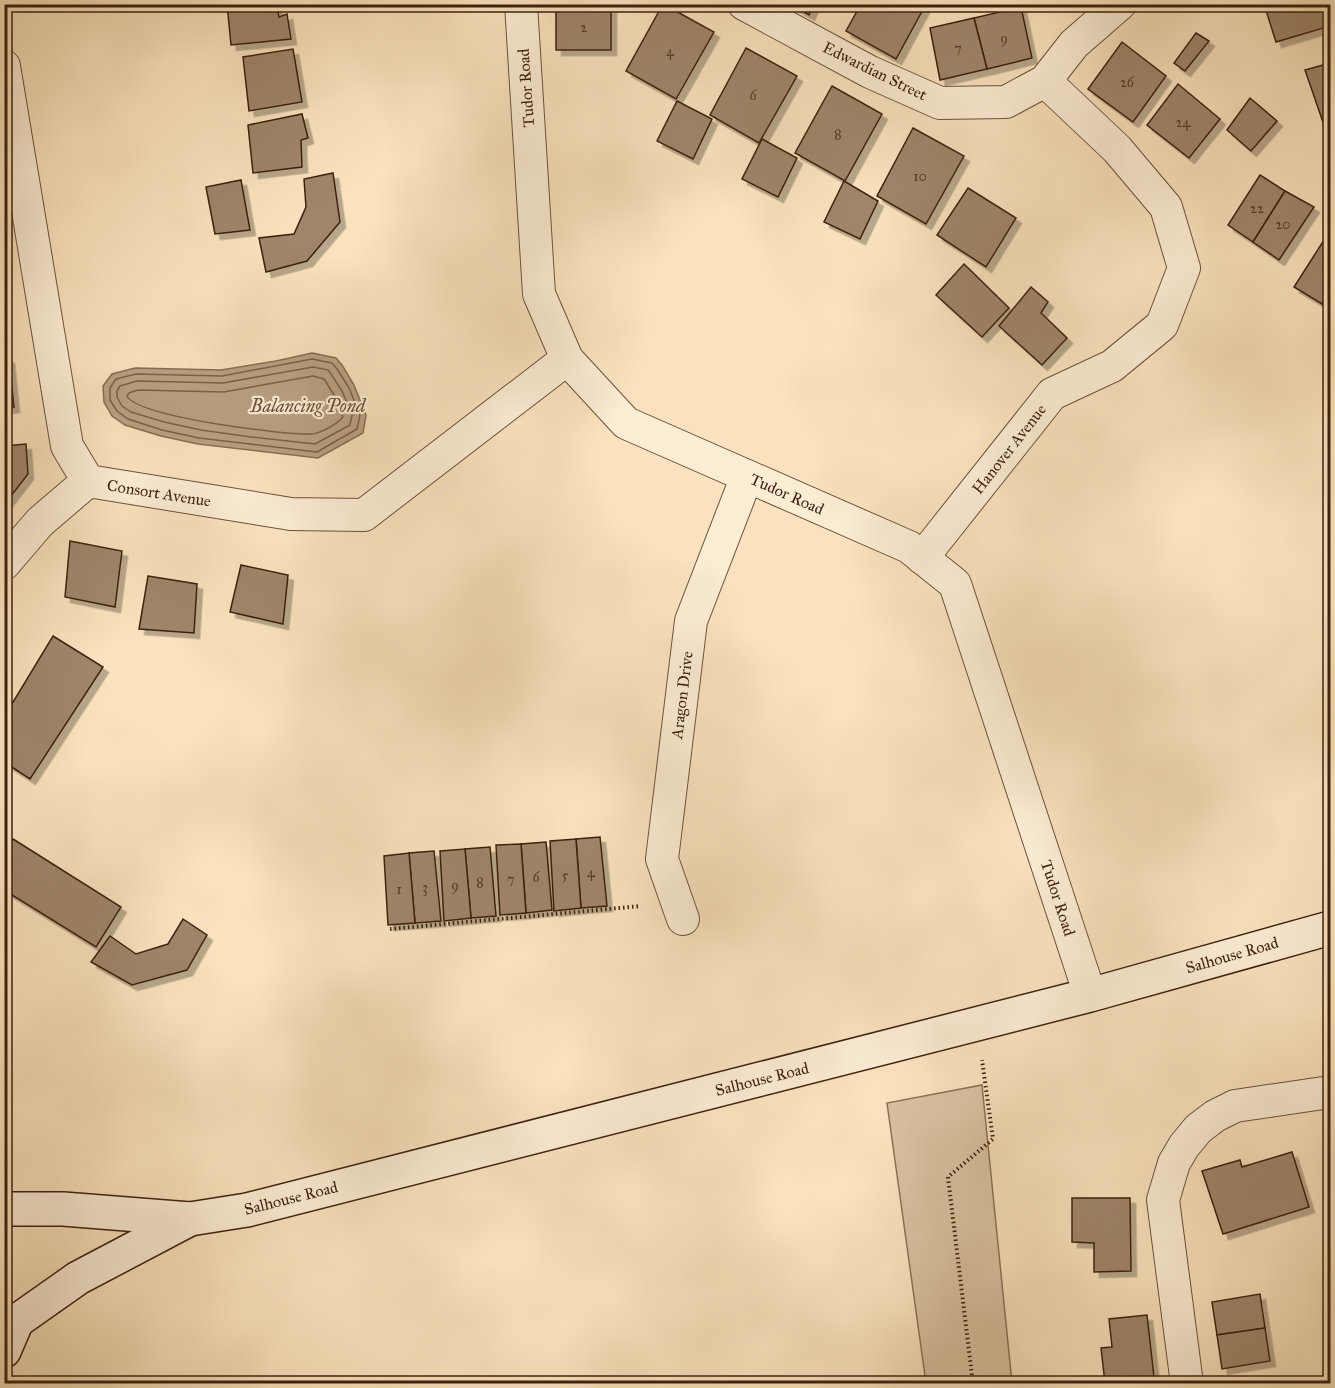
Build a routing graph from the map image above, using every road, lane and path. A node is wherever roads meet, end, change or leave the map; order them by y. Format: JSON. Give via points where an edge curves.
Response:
{"nodes":[{"id":1,"x":520,"y":4,"type":"edge"},
{"id":2,"x":744,"y":4,"type":"edge"},
{"id":3,"x":1120,"y":4,"type":"edge"},
{"id":4,"x":4,"y":66,"type":"edge"},
{"id":5,"x":1046,"y":81,"type":"junction"},
{"id":6,"x":8,"y":108,"type":"edge"},
{"id":7,"x":567,"y":359,"type":"junction"},
{"id":8,"x":747,"y":476,"type":"junction"},
{"id":9,"x":88,"y":481,"type":"junction"},
{"id":10,"x":922,"y":558,"type":"junction"},
{"id":11,"x":4,"y":564,"type":"edge"},
{"id":12,"x":680,"y":911,"type":"joint"},
{"id":13,"x":1330,"y":928,"type":"edge"},
{"id":14,"x":390,"y":929,"type":"dead end"},
{"id":15,"x":1090,"y":995,"type":"junction"},
{"id":16,"x":977,"y":1024,"type":"junction"},
{"id":17,"x":1330,"y":1092,"type":"edge"},
{"id":18,"x":4,"y":1209,"type":"edge"},
{"id":19,"x":190,"y":1219,"type":"junction"},
{"id":20,"x":4,"y":1351,"type":"edge"},
{"id":21,"x":973,"y":1383,"type":"edge"},
{"id":22,"x":1187,"y":1383,"type":"edge"}],
"edges":[{"from":1,"to":7,"type":"street","name":"Tudor Road","via":[[539,294]]},
{"from":2,"to":5,"type":"street","name":"Edwardian Street","via":[[870,72],[940,103],[1006,102]]},
{"from":3,"to":5,"type":"street","name":"Edwardian Street","via":[[1074,44]]},
{"from":4,"to":6,"type":"street","name":"Consort Avenue"},
{"from":5,"to":10,"type":"street","name":"Hanover Avenue","via":[[1117,149],[1166,207],[1184,268],[1162,325],[1112,366],[1052,394]]},
{"from":6,"to":9,"type":"street","name":"Consort Avenue","via":[[67,446]]},
{"from":7,"to":8,"type":"street","name":"Tudor Road","via":[[626,423]]},
{"from":7,"to":9,"type":"street","name":"Consort Avenue","via":[[364,515],[291,514]]},
{"from":8,"to":10,"type":"street","name":"Tudor Road","via":[[909,547]]},
{"from":8,"to":12,"type":"street","name":"Aragon Drive","via":[[691,621],[662,859]]},
{"from":9,"to":11,"type":"street","via":[[40,522]]},
{"from":10,"to":15,"type":"street","name":"Tudor Road","via":[[955,584]]},
{"from":12,"to":14,"type":"path"},
{"from":13,"to":15,"type":"street","name":"Salhouse Road"},
{"from":15,"to":16,"type":"street","name":"Salhouse Road"},
{"from":16,"to":19,"type":"street","name":"Salhouse Road","via":[[247,1210]]},
{"from":16,"to":21,"type":"path","via":[[993,1138],[948,1177]]},
{"from":17,"to":22,"type":"street","via":[[1235,1106],[1198,1129],[1174,1163],[1163,1200]]},
{"from":18,"to":19,"type":"street","name":"Salhouse Road","via":[[63,1209]]},
{"from":19,"to":20,"type":"street","name":"Salhouse Road","via":[[78,1278],[25,1315],[17,1321]]}]}
